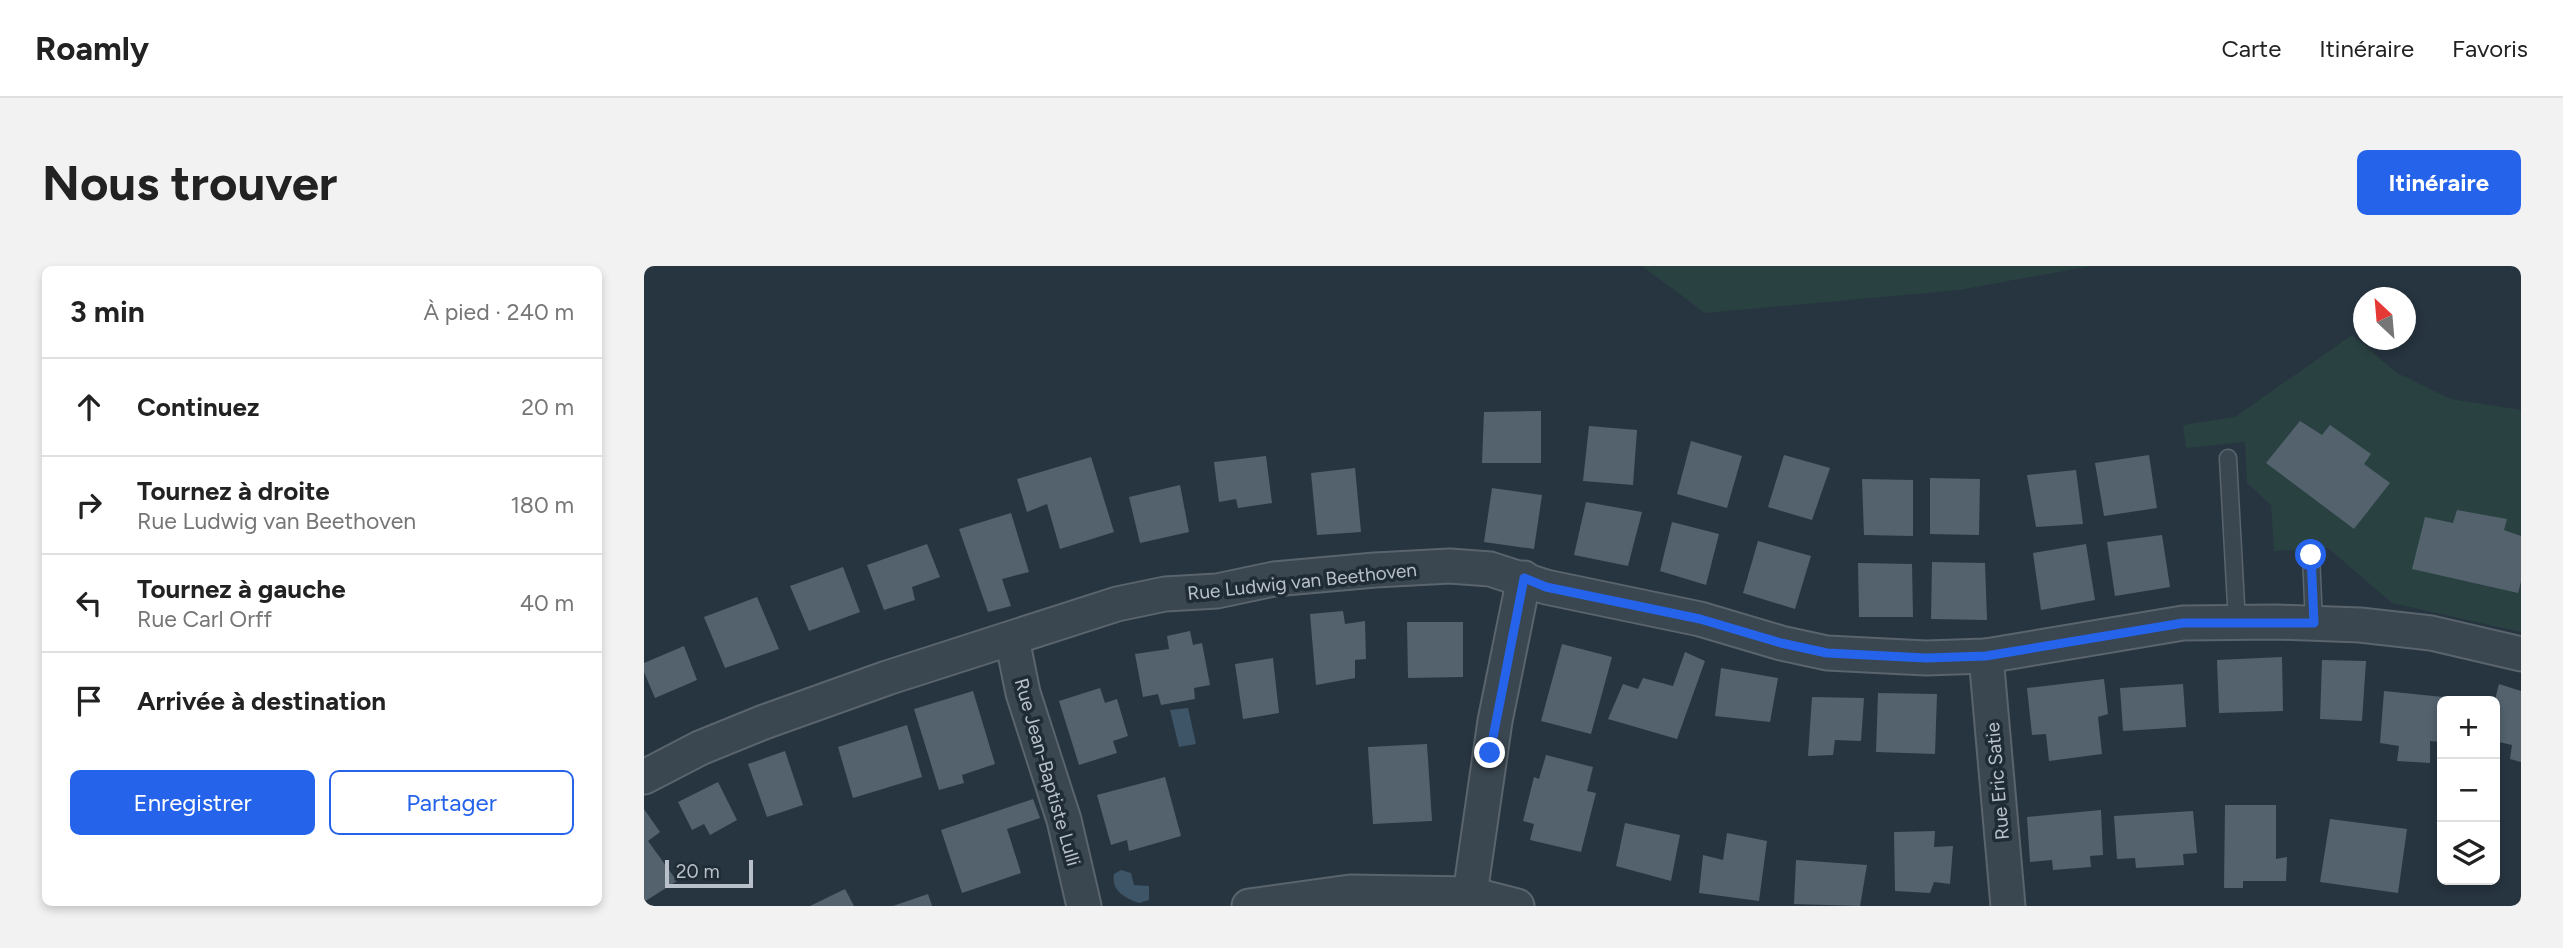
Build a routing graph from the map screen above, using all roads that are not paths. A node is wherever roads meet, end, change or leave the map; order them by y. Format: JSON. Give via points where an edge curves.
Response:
{"nodes":[{"id":1,"x":2228,"y":458,"type":"dead end"},
{"id":2,"x":2311,"y":555,"type":"dead end"},
{"id":3,"x":1524,"y":578,"type":"junction"},
{"id":4,"x":2237,"y":623,"type":"junction"},
{"id":5,"x":2314,"y":623,"type":"junction"},
{"id":6,"x":1012,"y":639,"type":"junction"},
{"id":7,"x":2521,"y":654,"type":"edge"},
{"id":8,"x":1986,"y":656,"type":"junction"},
{"id":9,"x":644,"y":777,"type":"edge"},
{"id":10,"x":1470,"y":894,"type":"junction"},
{"id":11,"x":1084,"y":906,"type":"edge"},
{"id":12,"x":1249,"y":906,"type":"edge"},
{"id":13,"x":1517,"y":906,"type":"edge"},
{"id":14,"x":2008,"y":906,"type":"edge"}],
"edges":[{"from":1,"to":4,"type":"lane"},
{"from":2,"to":5,"type":"lane"},
{"from":3,"to":6,"type":"street","name":"Rue Ludwig van Beethoven","via":[[1450,566],[1274,579],[1116,604]]},
{"from":3,"to":8,"type":"street","name":"Rue Ludwig van Beethoven","via":[[1827,653]]},
{"from":3,"to":10,"type":"street","via":[[1495,721]]},
{"from":4,"to":5,"type":"street","name":"Rue Ludwig van Beethoven"},
{"from":4,"to":8,"type":"street","name":"Rue Ludwig van Beethoven","via":[[2183,623]]},
{"from":5,"to":7,"type":"street","name":"Rue Ludwig van Beethoven","via":[[2431,633]]},
{"from":6,"to":9,"type":"street","name":"Rue Ludwig van Beethoven","via":[[764,722]]},
{"from":6,"to":11,"type":"street","name":"Rue Jean-Baptiste Lulli"},
{"from":8,"to":14,"type":"street","name":"Rue Eric Satie"},
{"from":10,"to":12,"type":"street","via":[[1350,892]]},
{"from":10,"to":13,"type":"street"}]}
